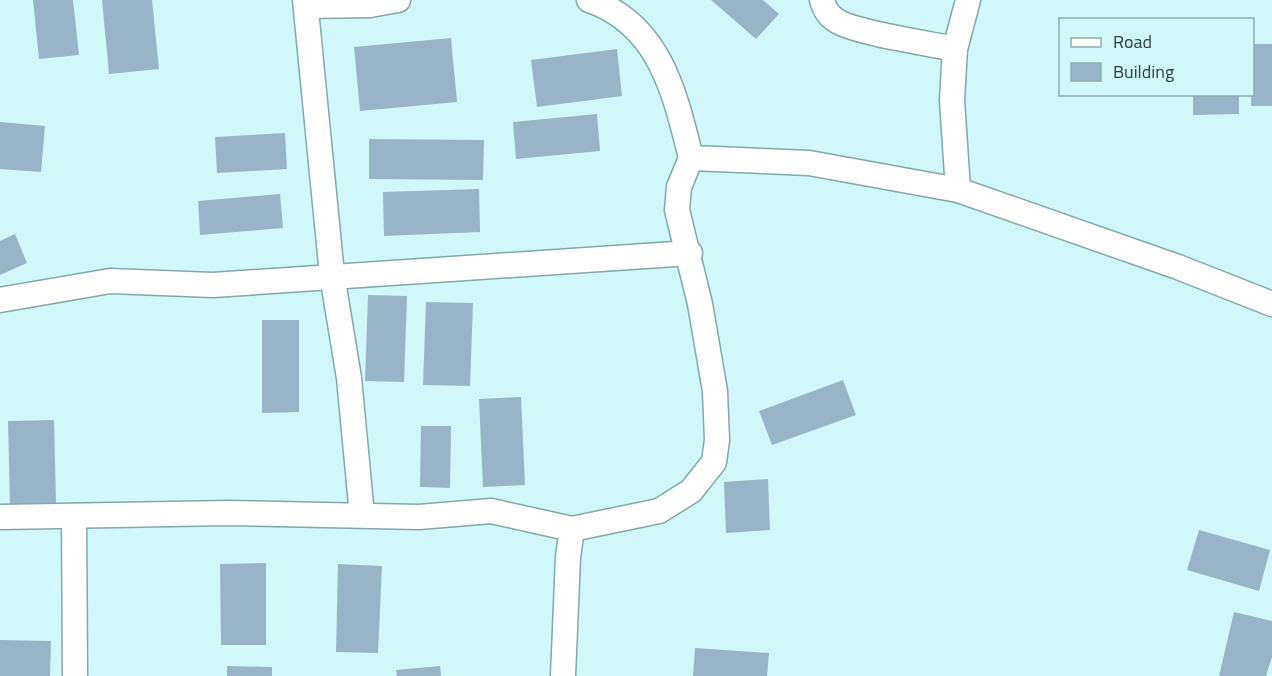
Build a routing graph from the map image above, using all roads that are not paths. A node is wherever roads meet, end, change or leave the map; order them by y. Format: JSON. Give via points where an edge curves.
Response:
{"nodes":[{"id":1,"x":398,"y":0,"type":"edge"},
{"id":2,"x":589,"y":0,"type":"edge"},
{"id":3,"x":822,"y":0,"type":"edge"},
{"id":4,"x":968,"y":0,"type":"edge"},
{"id":5,"x":305,"y":3,"type":"edge"},
{"id":6,"x":956,"y":49,"type":"junction"},
{"id":7,"x":691,"y":158,"type":"junction"},
{"id":8,"x":958,"y":190,"type":"junction"},
{"id":9,"x":690,"y":253,"type":"junction"},
{"id":10,"x":332,"y":275,"type":"junction"},
{"id":11,"x":0,"y":300,"type":"edge"},
{"id":12,"x":1272,"y":304,"type":"edge"},
{"id":13,"x":362,"y":515,"type":"junction"},
{"id":14,"x":74,"y":516,"type":"junction"},
{"id":15,"x":0,"y":517,"type":"edge"},
{"id":16,"x":573,"y":529,"type":"junction"},
{"id":17,"x":75,"y":676,"type":"edge"},
{"id":18,"x":563,"y":676,"type":"edge"}],
"edges":[{"from":1,"to":5,"type":"street","via":[[370,5]]},
{"from":2,"to":7,"type":"street","via":[[627,20],[655,50],[677,102]]},
{"from":3,"to":6,"type":"street","via":[[835,21],[869,32]]},
{"from":4,"to":6,"type":"street"},
{"from":5,"to":10,"type":"street"},
{"from":6,"to":8,"type":"street","via":[[952,100]]},
{"from":7,"to":8,"type":"street","via":[[809,163]]},
{"from":7,"to":9,"type":"street","via":[[678,187],[677,210]]},
{"from":8,"to":12,"type":"street"},
{"from":9,"to":10,"type":"street"},
{"from":9,"to":16,"type":"street","via":[[715,391],[714,462],[691,491],[659,511]]},
{"from":10,"to":11,"type":"street","via":[[213,285],[110,281]]},
{"from":10,"to":13,"type":"street","via":[[349,378]]},
{"from":13,"to":14,"type":"street"},
{"from":13,"to":16,"type":"street","via":[[419,517],[491,511]]},
{"from":14,"to":15,"type":"street"},
{"from":14,"to":17,"type":"street"},
{"from":16,"to":18,"type":"street","via":[[568,557]]}]}
